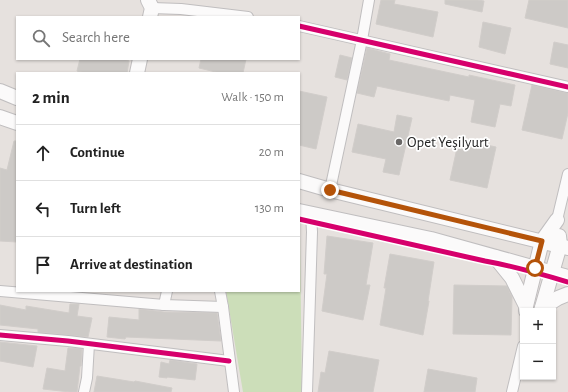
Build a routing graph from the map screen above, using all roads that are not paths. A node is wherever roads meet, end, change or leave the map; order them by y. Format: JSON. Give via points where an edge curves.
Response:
{"nodes":[{"id":1,"x":369,"y":0,"type":"edge"},
{"id":2,"x":150,"y":8,"type":"edge"},
{"id":3,"x":240,"y":16,"type":"edge"},
{"id":4,"x":300,"y":26,"type":"edge"},
{"id":5,"x":362,"y":40,"type":"junction"},
{"id":6,"x":140,"y":60,"type":"edge"},
{"id":7,"x":137,"y":72,"type":"edge"},
{"id":8,"x":568,"y":87,"type":"edge"},
{"id":9,"x":0,"y":91,"type":"edge"},
{"id":10,"x":16,"y":98,"type":"edge"},
{"id":11,"x":0,"y":117,"type":"edge"},
{"id":12,"x":16,"y":123,"type":"edge"},
{"id":13,"x":568,"y":174,"type":"edge"},
{"id":14,"x":300,"y":181,"type":"edge"},
{"id":15,"x":330,"y":190,"type":"junction"},
{"id":16,"x":305,"y":212,"type":"edge"},
{"id":17,"x":557,"y":220,"type":"junction"},
{"id":18,"x":542,"y":241,"type":"junction"},
{"id":19,"x":564,"y":246,"type":"edge"},
{"id":20,"x":495,"y":257,"type":"junction"},
{"id":21,"x":535,"y":268,"type":"junction"},
{"id":22,"x":552,"y":272,"type":"junction"},
{"id":23,"x":568,"y":277,"type":"edge"},
{"id":24,"x":0,"y":291,"type":"edge"},
{"id":25,"x":168,"y":292,"type":"edge"},
{"id":26,"x":220,"y":292,"type":"edge"},
{"id":27,"x":568,"y":294,"type":"edge"},
{"id":28,"x":164,"y":305,"type":"junction"},
{"id":29,"x":223,"y":307,"type":"junction"},
{"id":30,"x":526,"y":308,"type":"edge"},
{"id":31,"x":543,"y":308,"type":"edge"},
{"id":32,"x":545,"y":308,"type":"edge"},
{"id":33,"x":0,"y":335,"type":"edge"},
{"id":34,"x":89,"y":344,"type":"junction"},
{"id":35,"x":520,"y":359,"type":"edge"},
{"id":36,"x":229,"y":361,"type":"junction"},
{"id":37,"x":84,"y":392,"type":"edge"},
{"id":38,"x":234,"y":392,"type":"edge"},
{"id":39,"x":307,"y":392,"type":"edge"},
{"id":40,"x":512,"y":392,"type":"edge"}],
"edges":[{"from":1,"to":5,"type":"street"},
{"from":2,"to":3,"type":"street"},
{"from":4,"to":5,"type":"street"},
{"from":5,"to":8,"type":"street"},
{"from":5,"to":15,"type":"street"},
{"from":6,"to":7,"type":"main road"},
{"from":9,"to":10,"type":"main road"},
{"from":11,"to":12,"type":"main road"},
{"from":13,"to":17,"type":"street"},
{"from":14,"to":15,"type":"main road"},
{"from":15,"to":18,"type":"main road"},
{"from":16,"to":20,"type":"main road","via":[[431,239]]},
{"from":16,"to":39,"type":"street","via":[[312,232]]},
{"from":17,"to":18,"type":"main road"},
{"from":17,"to":19,"type":"main road"},
{"from":18,"to":19,"type":"main road"},
{"from":18,"to":21,"type":"main road"},
{"from":19,"to":22,"type":"main road"},
{"from":20,"to":21,"type":"main road"},
{"from":20,"to":30,"type":"main road","via":[[512,278]]},
{"from":21,"to":22,"type":"main road"},
{"from":21,"to":30,"type":"main road"},
{"from":22,"to":23,"type":"main road"},
{"from":22,"to":31,"type":"main road"},
{"from":24,"to":28,"type":"street"},
{"from":25,"to":28,"type":"street"},
{"from":26,"to":29,"type":"street"},
{"from":27,"to":32,"type":"main road"},
{"from":28,"to":29,"type":"street"},
{"from":29,"to":36,"type":"street"},
{"from":33,"to":34,"type":"street"},
{"from":34,"to":36,"type":"street"},
{"from":34,"to":37,"type":"street"},
{"from":35,"to":40,"type":"street"},
{"from":36,"to":38,"type":"street"}]}
